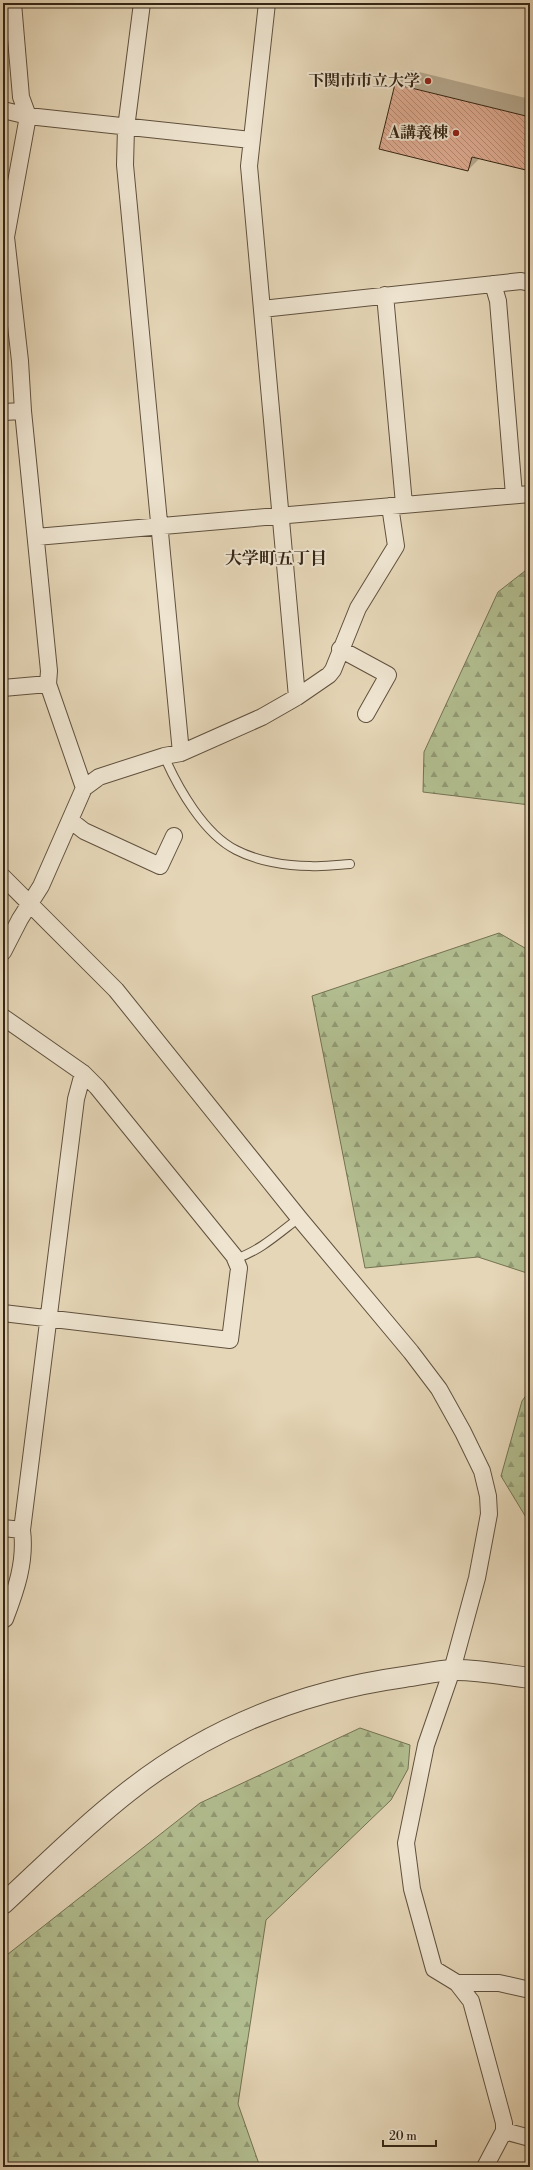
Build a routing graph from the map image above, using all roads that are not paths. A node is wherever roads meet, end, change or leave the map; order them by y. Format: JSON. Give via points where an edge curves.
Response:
{"nodes":[{"id":1,"x":13,"y":3,"type":"edge"},
{"id":2,"x":142,"y":3,"type":"edge"},
{"id":3,"x":267,"y":3,"type":"edge"},
{"id":4,"x":3,"y":110,"type":"edge"},
{"id":5,"x":28,"y":116,"type":"junction"},
{"id":6,"x":126,"y":128,"type":"junction"},
{"id":7,"x":251,"y":140,"type":"junction"},
{"id":8,"x":530,"y":283,"type":"edge"},
{"id":9,"x":493,"y":284,"type":"junction"},
{"id":10,"x":385,"y":295,"type":"junction"},
{"id":11,"x":262,"y":309,"type":"junction"},
{"id":12,"x":23,"y":411,"type":"junction"},
{"id":13,"x":3,"y":412,"type":"edge"},
{"id":14,"x":530,"y":494,"type":"edge"},
{"id":15,"x":514,"y":495,"type":"junction"},
{"id":16,"x":397,"y":505,"type":"junction"},
{"id":17,"x":281,"y":516,"type":"junction"},
{"id":18,"x":160,"y":526,"type":"junction"},
{"id":19,"x":36,"y":537,"type":"junction"},
{"id":20,"x":340,"y":649,"type":"junction"},
{"id":21,"x":48,"y":684,"type":"junction"},
{"id":22,"x":3,"y":688,"type":"edge"},
{"id":23,"x":297,"y":697,"type":"junction"},
{"id":24,"x":366,"y":714,"type":"dead end"},
{"id":25,"x":181,"y":753,"type":"junction"},
{"id":26,"x":164,"y":756,"type":"junction"},
{"id":27,"x":84,"y":788,"type":"junction"},
{"id":28,"x":70,"y":820,"type":"junction"},
{"id":29,"x":174,"y":836,"type":"dead end"},
{"id":30,"x":350,"y":864,"type":"dead end"},
{"id":31,"x":3,"y":877,"type":"edge"},
{"id":32,"x":30,"y":903,"type":"junction"},
{"id":33,"x":3,"y":952,"type":"edge"},
{"id":34,"x":3,"y":1017,"type":"edge"},
{"id":35,"x":83,"y":1073,"type":"junction"},
{"id":36,"x":299,"y":1218,"type":"junction"},
{"id":37,"x":236,"y":1259,"type":"junction"},
{"id":38,"x":3,"y":1312,"type":"edge"},
{"id":39,"x":49,"y":1318,"type":"junction"},
{"id":40,"x":3,"y":1528,"type":"edge"},
{"id":41,"x":22,"y":1530,"type":"junction"},
{"id":42,"x":5,"y":1619,"type":"dead end"},
{"id":43,"x":452,"y":1670,"type":"junction"},
{"id":44,"x":530,"y":1678,"type":"edge"},
{"id":45,"x":3,"y":1904,"type":"edge"},
{"id":46,"x":457,"y":1983,"type":"junction"},
{"id":47,"x":530,"y":1990,"type":"edge"},
{"id":48,"x":504,"y":2132,"type":"junction"},
{"id":49,"x":530,"y":2138,"type":"edge"},
{"id":50,"x":485,"y":2167,"type":"edge"}],
"edges":[{"from":1,"to":5,"type":"street","via":[[21,97]]},
{"from":2,"to":6,"type":"street"},
{"from":3,"to":7,"type":"street"},
{"from":4,"to":5,"type":"street"},
{"from":5,"to":6,"type":"street"},
{"from":5,"to":12,"type":"street","via":[[6,237]]},
{"from":6,"to":7,"type":"street"},
{"from":6,"to":18,"type":"street","via":[[126,181]]},
{"from":7,"to":11,"type":"street","via":[[249,166]]},
{"from":8,"to":9,"type":"street","via":[[521,280]]},
{"from":9,"to":10,"type":"street"},
{"from":9,"to":15,"type":"street","via":[[498,301]]},
{"from":10,"to":11,"type":"street"},
{"from":10,"to":16,"type":"street"},
{"from":11,"to":17,"type":"street"},
{"from":12,"to":13,"type":"street"},
{"from":12,"to":19,"type":"street"},
{"from":14,"to":15,"type":"street"},
{"from":15,"to":16,"type":"street"},
{"from":16,"to":17,"type":"street"},
{"from":16,"to":20,"type":"street","via":[[396,546],[358,608]]},
{"from":17,"to":18,"type":"street"},
{"from":17,"to":23,"type":"street"},
{"from":18,"to":19,"type":"street"},
{"from":18,"to":25,"type":"street"},
{"from":19,"to":21,"type":"street","via":[[49,671]]},
{"from":20,"to":23,"type":"street","via":[[329,675]]},
{"from":20,"to":24,"type":"street","via":[[388,675]]},
{"from":21,"to":22,"type":"street"},
{"from":21,"to":27,"type":"street"},
{"from":23,"to":25,"type":"street","via":[[262,717]]},
{"from":25,"to":26,"type":"street"},
{"from":26,"to":27,"type":"street","via":[[99,777]]},
{"from":26,"to":30,"type":"lane","via":[[194,810],[219,837],[236,850],[265,860],[310,866]]},
{"from":27,"to":28,"type":"street"},
{"from":28,"to":29,"type":"street","via":[[84,831],[160,866]]},
{"from":28,"to":32,"type":"street","via":[[41,886]]},
{"from":31,"to":32,"type":"street"},
{"from":32,"to":33,"type":"street"},
{"from":32,"to":36,"type":"street","via":[[116,990]]},
{"from":34,"to":35,"type":"street"},
{"from":35,"to":37,"type":"street"},
{"from":35,"to":39,"type":"street","via":[[76,1098]]},
{"from":36,"to":37,"type":"lane","via":[[265,1244]]},
{"from":36,"to":43,"type":"street","via":[[439,1389],[482,1472],[489,1514],[477,1578]]},
{"from":37,"to":39,"type":"street","via":[[239,1268],[230,1340]]},
{"from":38,"to":39,"type":"street"},
{"from":39,"to":41,"type":"street"},
{"from":40,"to":41,"type":"street"},
{"from":41,"to":42,"type":"street","via":[[24,1542],[20,1574]]},
{"from":43,"to":44,"type":"street"},
{"from":43,"to":45,"type":"street","via":[[356,1684],[319,1694],[280,1706],[215,1736],[129,1791],[68,1843]]},
{"from":43,"to":46,"type":"street","via":[[426,1745],[406,1842],[412,1889],[434,1969]]},
{"from":46,"to":47,"type":"street","via":[[499,1983]]},
{"from":46,"to":48,"type":"street","via":[[471,2001],[504,2123]]},
{"from":48,"to":49,"type":"street"},
{"from":48,"to":50,"type":"street"}]}
